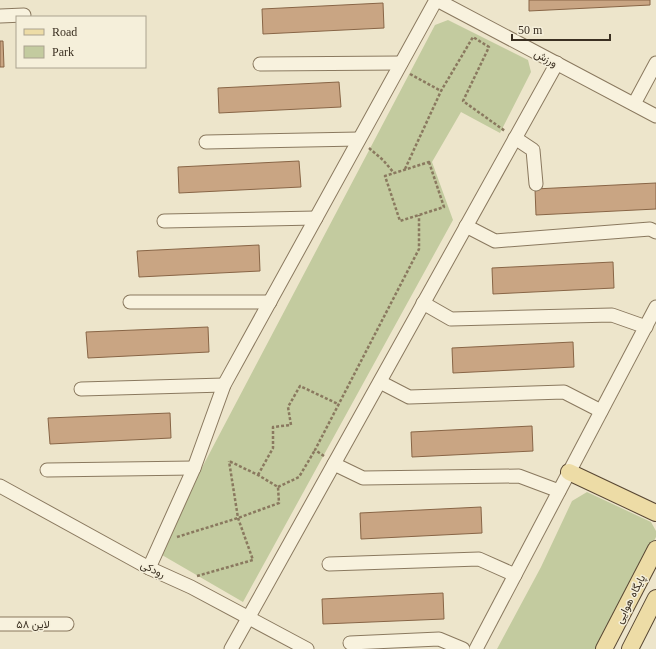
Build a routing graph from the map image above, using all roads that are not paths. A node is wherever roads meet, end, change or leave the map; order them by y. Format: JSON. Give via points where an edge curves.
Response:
{"nodes":[{"id":1,"x":436,"y":0,"type":"edge"},
{"id":2,"x":24,"y":15,"type":"dead end"},
{"id":3,"x":0,"y":16,"type":"edge"},
{"id":4,"x":656,"y":63,"type":"edge"},
{"id":5,"x":260,"y":64,"type":"dead end"},
{"id":6,"x":557,"y":64,"type":"junction"},
{"id":7,"x":400,"y":65,"type":"junction"},
{"id":8,"x":634,"y":104,"type":"junction"},
{"id":9,"x":656,"y":116,"type":"edge"},
{"id":10,"x":515,"y":138,"type":"junction"},
{"id":11,"x":359,"y":139,"type":"junction"},
{"id":12,"x":206,"y":142,"type":"dead end"},
{"id":13,"x":536,"y":184,"type":"dead end"},
{"id":14,"x":316,"y":218,"type":"junction"},
{"id":15,"x":164,"y":222,"type":"dead end"},
{"id":16,"x":466,"y":226,"type":"junction"},
{"id":17,"x":656,"y":232,"type":"edge"},
{"id":18,"x":130,"y":302,"type":"dead end"},
{"id":19,"x":270,"y":302,"type":"junction"},
{"id":20,"x":423,"y":303,"type":"junction"},
{"id":21,"x":656,"y":307,"type":"edge"},
{"id":22,"x":646,"y":327,"type":"junction"},
{"id":23,"x":380,"y":382,"type":"junction"},
{"id":24,"x":224,"y":385,"type":"junction"},
{"id":25,"x":81,"y":389,"type":"dead end"},
{"id":26,"x":601,"y":411,"type":"junction"},
{"id":27,"x":334,"y":464,"type":"junction"},
{"id":28,"x":194,"y":468,"type":"junction"},
{"id":29,"x":47,"y":470,"type":"dead end"},
{"id":30,"x":569,"y":472,"type":"junction"},
{"id":31,"x":0,"y":486,"type":"edge"},
{"id":32,"x":559,"y":492,"type":"junction"},
{"id":33,"x":656,"y":514,"type":"edge"},
{"id":34,"x":656,"y":549,"type":"edge"},
{"id":35,"x":329,"y":564,"type":"dead end"},
{"id":36,"x":149,"y":568,"type":"junction"},
{"id":37,"x":515,"y":575,"type":"junction"},
{"id":38,"x":656,"y":598,"type":"edge"},
{"id":39,"x":249,"y":618,"type":"junction"},
{"id":40,"x":0,"y":624,"type":"edge"},
{"id":41,"x":67,"y":624,"type":"dead end"},
{"id":42,"x":350,"y":642,"type":"dead end"},
{"id":43,"x":231,"y":649,"type":"edge"},
{"id":44,"x":307,"y":649,"type":"edge"},
{"id":45,"x":463,"y":649,"type":"edge"},
{"id":46,"x":476,"y":649,"type":"edge"},
{"id":47,"x":604,"y":649,"type":"edge"},
{"id":48,"x":630,"y":649,"type":"edge"}],
"edges":[{"from":1,"to":6,"type":"street","name":"ورزش"},
{"from":1,"to":7,"type":"street"},
{"from":2,"to":3,"type":"street"},
{"from":4,"to":8,"type":"street"},
{"from":5,"to":7,"type":"street"},
{"from":6,"to":8,"type":"street","name":"ورزش"},
{"from":6,"to":10,"type":"street"},
{"from":7,"to":11,"type":"street"},
{"from":8,"to":9,"type":"street","name":"ورزش"},
{"from":10,"to":13,"type":"street","via":[[534,150]]},
{"from":10,"to":16,"type":"street"},
{"from":11,"to":12,"type":"street"},
{"from":11,"to":14,"type":"street"},
{"from":14,"to":15,"type":"street"},
{"from":14,"to":19,"type":"street"},
{"from":16,"to":17,"type":"street","via":[[495,241],[650,229]]},
{"from":16,"to":20,"type":"street"},
{"from":18,"to":19,"type":"street"},
{"from":19,"to":24,"type":"street"},
{"from":20,"to":22,"type":"street","via":[[451,319],[612,315]]},
{"from":20,"to":23,"type":"street"},
{"from":21,"to":22,"type":"street"},
{"from":22,"to":26,"type":"street"},
{"from":23,"to":26,"type":"street","via":[[409,397],[564,392]]},
{"from":23,"to":27,"type":"street"},
{"from":24,"to":25,"type":"street"},
{"from":24,"to":28,"type":"street"},
{"from":26,"to":30,"type":"street"},
{"from":27,"to":32,"type":"street","via":[[362,478],[519,476]]},
{"from":27,"to":39,"type":"street"},
{"from":28,"to":29,"type":"street"},
{"from":28,"to":36,"type":"street"},
{"from":30,"to":32,"type":"street"},
{"from":30,"to":33,"type":"main road"},
{"from":31,"to":36,"type":"street","name":"رودکی"},
{"from":32,"to":37,"type":"street"},
{"from":34,"to":47,"type":"main road","name":"پایگاه هوایی"},
{"from":35,"to":37,"type":"street","via":[[479,559]]},
{"from":36,"to":39,"type":"street","name":"رودکی"},
{"from":37,"to":46,"type":"street"},
{"from":38,"to":48,"type":"main road","name":"پایگاه هوایی"},
{"from":39,"to":43,"type":"street"},
{"from":39,"to":44,"type":"street","name":"رودکی"},
{"from":40,"to":41,"type":"street","name":"لاین ۵۸"},
{"from":42,"to":45,"type":"street","via":[[439,640]]}]}
